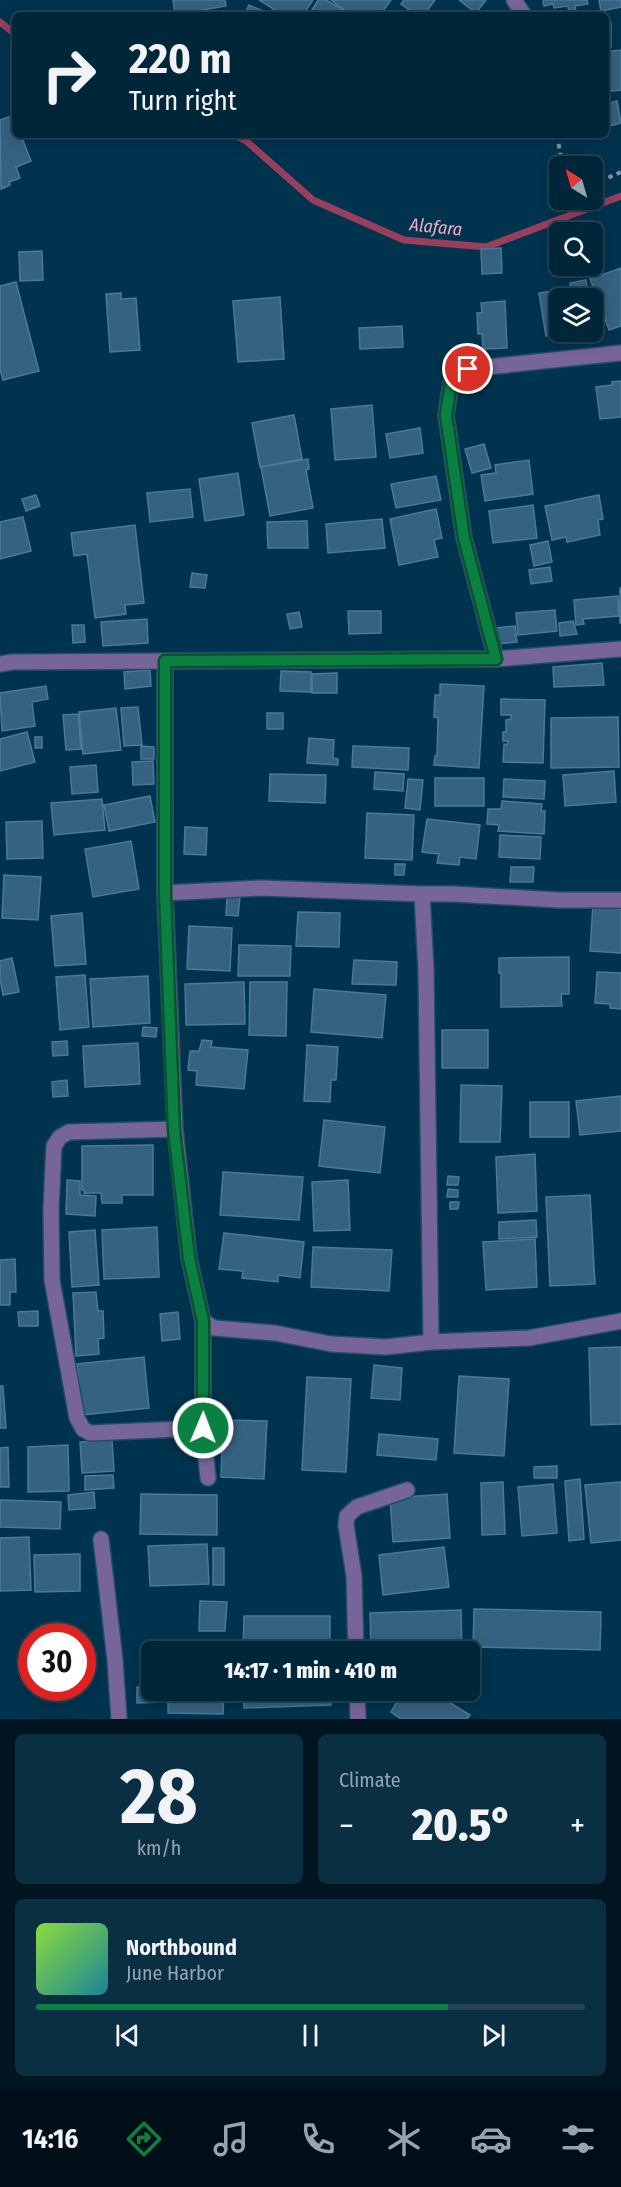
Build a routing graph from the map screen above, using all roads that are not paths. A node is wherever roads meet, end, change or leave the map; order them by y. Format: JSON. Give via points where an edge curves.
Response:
{"nodes":[{"id":1,"x":621,"y":353,"type":"edge"},
{"id":2,"x":621,"y":649,"type":"edge"},
{"id":3,"x":496,"y":659,"type":"junction"},
{"id":4,"x":165,"y":661,"type":"junction"},
{"id":5,"x":0,"y":664,"type":"edge"},
{"id":6,"x":165,"y":893,"type":"junction"},
{"id":7,"x":422,"y":894,"type":"junction"},
{"id":8,"x":621,"y":900,"type":"edge"},
{"id":9,"x":174,"y":1130,"type":"junction"},
{"id":10,"x":203,"y":1321,"type":"junction"},
{"id":11,"x":621,"y":1321,"type":"edge"},
{"id":12,"x":431,"y":1342,"type":"junction"},
{"id":13,"x":203,"y":1428,"type":"junction"},
{"id":14,"x":208,"y":1478,"type":"dead end"},
{"id":15,"x":407,"y":1490,"type":"dead end"},
{"id":16,"x":101,"y":1539,"type":"dead end"},
{"id":17,"x":356,"y":1641,"type":"edge"},
{"id":18,"x":357,"y":1701,"type":"edge"},
{"id":19,"x":119,"y":1719,"type":"edge"},
{"id":20,"x":358,"y":1719,"type":"edge"}],
"edges":[{"from":1,"to":3,"type":"street","via":[[468,369],[451,383],[446,415],[464,538]]},
{"from":2,"to":3,"type":"street"},
{"from":3,"to":4,"type":"street"},
{"from":4,"to":5,"type":"street"},
{"from":4,"to":6,"type":"street"},
{"from":6,"to":7,"type":"street","via":[[261,888]]},
{"from":6,"to":9,"type":"street"},
{"from":7,"to":8,"type":"street"},
{"from":7,"to":12,"type":"street"},
{"from":9,"to":10,"type":"street","via":[[189,1258]]},
{"from":9,"to":13,"type":"street","via":[[69,1132],[60,1137],[54,1146],[52,1280],[77,1418],[83,1429],[90,1433]]},
{"from":10,"to":12,"type":"street","via":[[214,1328],[275,1333],[331,1344],[386,1347]]},
{"from":10,"to":13,"type":"street"},
{"from":11,"to":12,"type":"street","via":[[529,1338]]},
{"from":13,"to":14,"type":"street"},
{"from":15,"to":17,"type":"street","via":[[357,1507],[347,1516]]},
{"from":16,"to":19,"type":"street"},
{"from":18,"to":20,"type":"street"}]}
